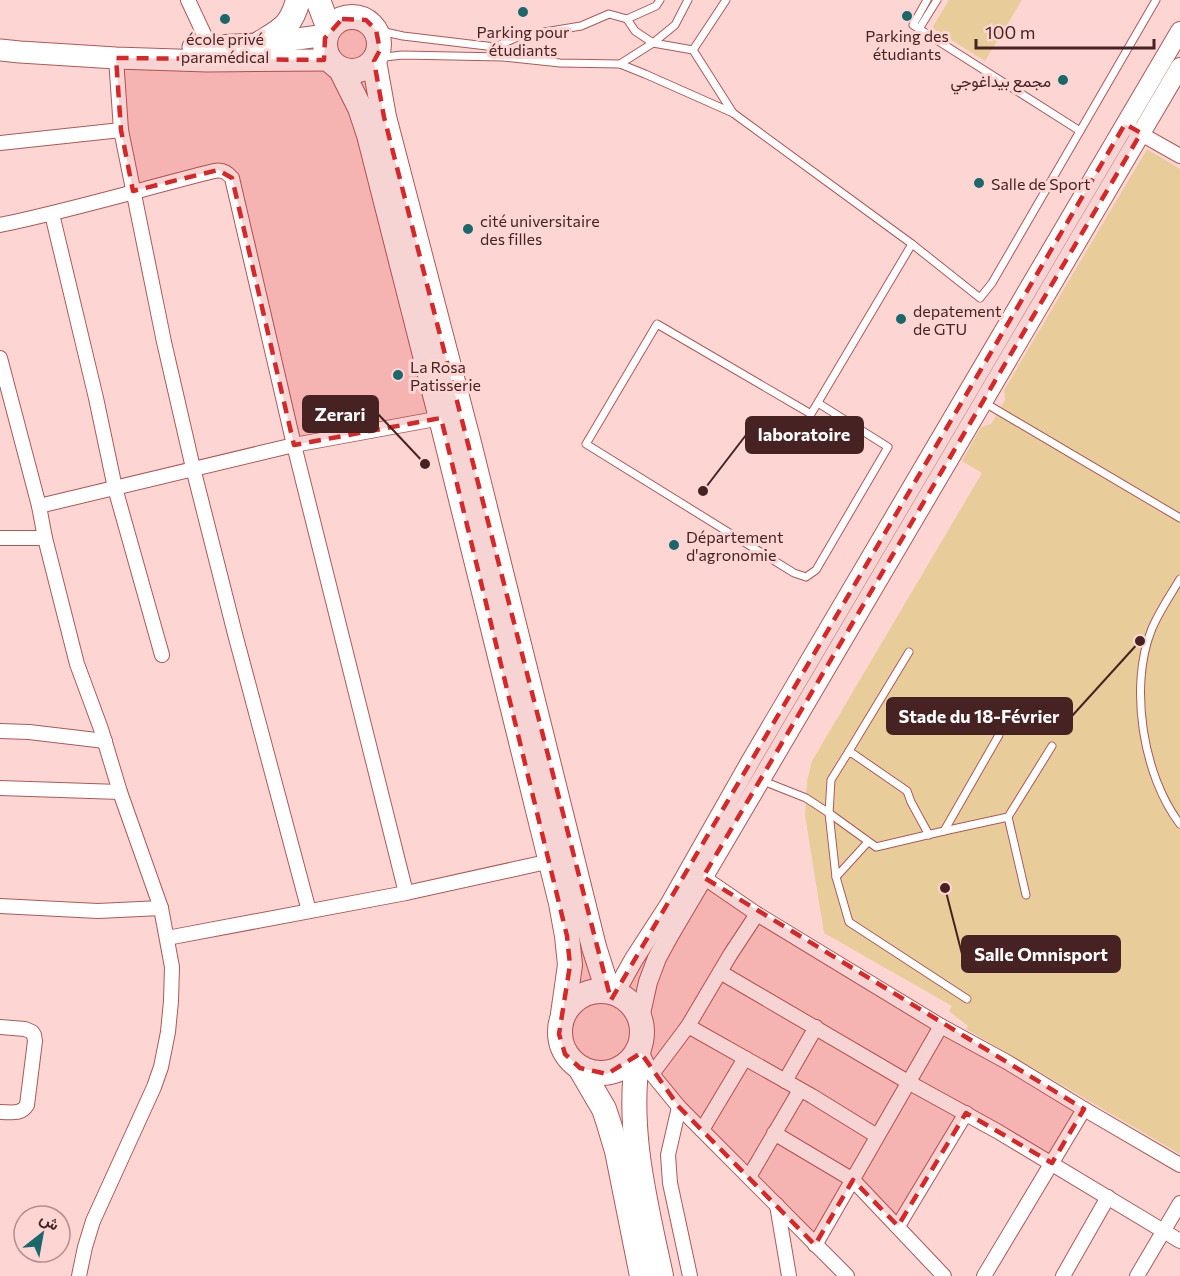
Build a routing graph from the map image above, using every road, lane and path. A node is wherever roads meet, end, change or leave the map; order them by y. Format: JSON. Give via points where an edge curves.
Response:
{"nodes":[{"id":1,"x":188,"y":0,"type":"edge"},
{"id":2,"x":298,"y":0,"type":"edge"},
{"id":3,"x":318,"y":0,"type":"edge"},
{"id":4,"x":352,"y":0,"type":"edge"},
{"id":5,"x":660,"y":0,"type":"edge"},
{"id":6,"x":688,"y":0,"type":"edge"},
{"id":7,"x":726,"y":0,"type":"edge"},
{"id":8,"x":927,"y":0,"type":"edge"},
{"id":9,"x":937,"y":0,"type":"edge"},
{"id":10,"x":1156,"y":0,"type":"edge"},
{"id":11,"x":627,"y":19,"type":"junction"},
{"id":12,"x":371,"y":25,"type":"junction"},
{"id":13,"x":916,"y":27,"type":"junction"},
{"id":14,"x":1180,"y":31,"type":"edge"},
{"id":15,"x":328,"y":32,"type":"junction"},
{"id":16,"x":0,"y":39,"type":"edge"},
{"id":17,"x":653,"y":43,"type":"junction"},
{"id":18,"x":259,"y":44,"type":"junction"},
{"id":19,"x":210,"y":47,"type":"junction"},
{"id":20,"x":0,"y":50,"type":"edge"},
{"id":21,"x":693,"y":50,"type":"junction"},
{"id":22,"x":116,"y":58,"type":"junction"},
{"id":23,"x":375,"y":60,"type":"junction"},
{"id":24,"x":620,"y":64,"type":"junction"},
{"id":25,"x":335,"y":65,"type":"junction"},
{"id":26,"x":1180,"y":67,"type":"edge"},
{"id":27,"x":732,"y":113,"type":"junction"},
{"id":28,"x":1133,"y":129,"type":"junction"},
{"id":29,"x":121,"y":130,"type":"junction"},
{"id":30,"x":1080,"y":131,"type":"junction"},
{"id":31,"x":0,"y":143,"type":"edge"},
{"id":32,"x":1180,"y":156,"type":"edge"},
{"id":33,"x":133,"y":191,"type":"junction"},
{"id":34,"x":52,"y":214,"type":"junction"},
{"id":35,"x":0,"y":225,"type":"edge"},
{"id":36,"x":912,"y":244,"type":"junction"},
{"id":37,"x":0,"y":358,"type":"edge"},
{"id":38,"x":983,"y":402,"type":"junction"},
{"id":39,"x":818,"y":403,"type":"junction"},
{"id":40,"x":441,"y":418,"type":"junction"},
{"id":41,"x":294,"y":445,"type":"junction"},
{"id":42,"x":193,"y":468,"type":"junction"},
{"id":43,"x":115,"y":488,"type":"junction"},
{"id":44,"x":39,"y":506,"type":"junction"},
{"id":45,"x":1180,"y":518,"type":"edge"},
{"id":46,"x":0,"y":538,"type":"edge"},
{"id":47,"x":45,"y":538,"type":"junction"},
{"id":48,"x":1180,"y":579,"type":"edge"},
{"id":49,"x":909,"y":652,"type":"dead end"},
{"id":50,"x":162,"y":655,"type":"dead end"},
{"id":51,"x":993,"y":707,"type":"dead end"},
{"id":52,"x":0,"y":731,"type":"edge"},
{"id":53,"x":105,"y":741,"type":"junction"},
{"id":54,"x":1052,"y":746,"type":"dead end"},
{"id":55,"x":849,"y":750,"type":"junction"},
{"id":56,"x":760,"y":780,"type":"junction"},
{"id":57,"x":0,"y":788,"type":"edge"},
{"id":58,"x":120,"y":792,"type":"junction"},
{"id":59,"x":829,"y":813,"type":"junction"},
{"id":60,"x":1008,"y":817,"type":"junction"},
{"id":61,"x":1180,"y":824,"type":"edge"},
{"id":62,"x":944,"y":831,"type":"junction"},
{"id":63,"x":929,"y":835,"type":"junction"},
{"id":64,"x":868,"y":842,"type":"junction"},
{"id":65,"x":551,"y":861,"type":"junction"},
{"id":66,"x":704,"y":877,"type":"junction"},
{"id":67,"x":836,"y":877,"type":"junction"},
{"id":68,"x":406,"y":893,"type":"junction"},
{"id":69,"x":1026,"y":895,"type":"dead end"},
{"id":70,"x":0,"y":906,"type":"edge"},
{"id":71,"x":161,"y":908,"type":"junction"},
{"id":72,"x":309,"y":911,"type":"junction"},
{"id":73,"x":757,"y":914,"type":"junction"},
{"id":74,"x":167,"y":938,"type":"junction"},
{"id":75,"x":720,"y":972,"type":"junction"},
{"id":76,"x":611,"y":992,"type":"junction"},
{"id":77,"x":967,"y":999,"type":"dead end"},
{"id":78,"x":563,"y":1014,"type":"junction"},
{"id":79,"x":640,"y":1018,"type":"junction"},
{"id":80,"x":0,"y":1026,"type":"edge"},
{"id":81,"x":688,"y":1026,"type":"junction"},
{"id":82,"x":942,"y":1026,"type":"junction"},
{"id":83,"x":816,"y":1027,"type":"junction"},
{"id":84,"x":639,"y":1048,"type":"junction"},
{"id":85,"x":745,"y":1058,"type":"junction"},
{"id":86,"x":580,"y":1068,"type":"junction"},
{"id":87,"x":652,"y":1074,"type":"junction"},
{"id":88,"x":785,"y":1081,"type":"junction"},
{"id":89,"x":908,"y":1082,"type":"junction"},
{"id":90,"x":800,"y":1090,"type":"junction"},
{"id":91,"x":679,"y":1107,"type":"junction"},
{"id":92,"x":1084,"y":1109,"type":"junction"},
{"id":93,"x":0,"y":1112,"type":"edge"},
{"id":94,"x":966,"y":1113,"type":"junction"},
{"id":95,"x":702,"y":1131,"type":"junction"},
{"id":96,"x":774,"y":1134,"type":"junction"},
{"id":97,"x":877,"y":1136,"type":"junction"},
{"id":98,"x":1052,"y":1163,"type":"junction"},
{"id":99,"x":1180,"y":1165,"type":"edge"},
{"id":100,"x":749,"y":1177,"type":"junction"},
{"id":101,"x":853,"y":1180,"type":"junction"},
{"id":102,"x":1108,"y":1197,"type":"junction"},
{"id":103,"x":1180,"y":1203,"type":"edge"},
{"id":104,"x":777,"y":1205,"type":"junction"},
{"id":105,"x":898,"y":1226,"type":"junction"},
{"id":106,"x":1164,"y":1231,"type":"junction"},
{"id":107,"x":1180,"y":1240,"type":"edge"},
{"id":108,"x":815,"y":1245,"type":"junction"},
{"id":109,"x":80,"y":1276,"type":"edge"},
{"id":110,"x":642,"y":1276,"type":"edge"},
{"id":111,"x":661,"y":1276,"type":"edge"},
{"id":112,"x":690,"y":1276,"type":"edge"},
{"id":113,"x":789,"y":1276,"type":"edge"},
{"id":114,"x":847,"y":1276,"type":"edge"},
{"id":115,"x":944,"y":1276,"type":"edge"},
{"id":116,"x":984,"y":1276,"type":"edge"},
{"id":117,"x":1063,"y":1276,"type":"edge"},
{"id":118,"x":1137,"y":1276,"type":"edge"}],
"edges":[{"from":1,"to":19,"type":"street"},
{"from":2,"to":18,"type":"highway","via":[[285,27]]},
{"from":3,"to":15,"type":"highway"},
{"from":4,"to":12,"type":"highway"},
{"from":5,"to":11,"type":"lane","via":[[656,6]]},
{"from":6,"to":17,"type":"lane","via":[[675,25]]},
{"from":7,"to":21,"type":"lane"},
{"from":8,"to":13,"type":"lane"},
{"from":9,"to":13,"type":"lane"},
{"from":10,"to":30,"type":"lane"},
{"from":11,"to":12,"type":"lane","via":[[609,14],[581,26],[520,36],[495,47],[403,36]]},
{"from":11,"to":17,"type":"lane","via":[[635,32]]},
{"from":12,"to":15,"type":"highway","via":[[349,17],[335,23]]},
{"from":12,"to":23,"type":"highway","via":[[380,42]]},
{"from":13,"to":30,"type":"lane"},
{"from":14,"to":28,"type":"main road"},
{"from":15,"to":18,"type":"main road"},
{"from":15,"to":25,"type":"highway","via":[[325,47]]},
{"from":16,"to":19,"type":"main road"},
{"from":17,"to":21,"type":"lane"},
{"from":17,"to":24,"type":"lane"},
{"from":18,"to":19,"type":"main road"},
{"from":20,"to":22,"type":"main road"},
{"from":21,"to":27,"type":"lane"},
{"from":22,"to":25,"type":"main road"},
{"from":22,"to":29,"type":"street"},
{"from":23,"to":24,"type":"lane","via":[[402,55],[444,55]]},
{"from":23,"to":25,"type":"highway","via":[[357,72]]},
{"from":23,"to":76,"type":"highway","via":[[384,117],[594,947]]},
{"from":24,"to":27,"type":"lane"},
{"from":25,"to":40,"type":"highway","via":[[365,122]]},
{"from":26,"to":28,"type":"main road"},
{"from":27,"to":36,"type":"lane"},
{"from":28,"to":32,"type":"street"},
{"from":28,"to":38,"type":"main road"},
{"from":28,"to":76,"type":"main road","via":[[756,752],[669,905]]},
{"from":29,"to":31,"type":"street"},
{"from":29,"to":33,"type":"street"},
{"from":30,"to":36,"type":"lane","via":[[992,284],[980,298]]},
{"from":33,"to":34,"type":"street"},
{"from":33,"to":41,"type":"street","via":[[218,170],[232,178]]},
{"from":33,"to":42,"type":"street"},
{"from":34,"to":35,"type":"street"},
{"from":34,"to":43,"type":"street"},
{"from":36,"to":39,"type":"lane"},
{"from":37,"to":44,"type":"street"},
{"from":38,"to":45,"type":"lane"},
{"from":38,"to":56,"type":"main road"},
{"from":39,"to":39,"type":"lane","via":[[811,414],[657,324],[586,444],[806,578],[816,570],[888,447]]},
{"from":40,"to":41,"type":"street"},
{"from":40,"to":65,"type":"highway"},
{"from":41,"to":42,"type":"street"},
{"from":41,"to":68,"type":"street"},
{"from":42,"to":43,"type":"street"},
{"from":42,"to":72,"type":"street"},
{"from":43,"to":44,"type":"street"},
{"from":43,"to":50,"type":"street"},
{"from":44,"to":47,"type":"street"},
{"from":46,"to":47,"type":"street"},
{"from":47,"to":53,"type":"street","via":[[77,664]]},
{"from":48,"to":61,"type":"lane","via":[[1151,630],[1141,664],[1141,724],[1155,780]]},
{"from":49,"to":55,"type":"lane"},
{"from":51,"to":62,"type":"lane","via":[[999,735]]},
{"from":52,"to":53,"type":"street"},
{"from":53,"to":58,"type":"street"},
{"from":54,"to":60,"type":"lane"},
{"from":55,"to":59,"type":"lane","via":[[831,780]]},
{"from":55,"to":63,"type":"lane","via":[[907,791]]},
{"from":56,"to":59,"type":"lane","via":[[806,798]]},
{"from":56,"to":66,"type":"main road"},
{"from":57,"to":58,"type":"street"},
{"from":58,"to":71,"type":"street"},
{"from":59,"to":64,"type":"lane"},
{"from":59,"to":67,"type":"lane"},
{"from":60,"to":62,"type":"lane"},
{"from":60,"to":69,"type":"lane"},
{"from":62,"to":63,"type":"lane"},
{"from":63,"to":64,"type":"lane","via":[[876,847]]},
{"from":64,"to":67,"type":"lane"},
{"from":65,"to":68,"type":"street"},
{"from":65,"to":78,"type":"highway","via":[[569,951]]},
{"from":66,"to":73,"type":"street"},
{"from":66,"to":79,"type":"main road","via":[[657,958]]},
{"from":67,"to":77,"type":"lane","via":[[849,922]]},
{"from":68,"to":72,"type":"street"},
{"from":70,"to":71,"type":"street","via":[[98,911]]},
{"from":71,"to":74,"type":"street"},
{"from":72,"to":74,"type":"street"},
{"from":73,"to":75,"type":"street"},
{"from":73,"to":82,"type":"street"},
{"from":74,"to":109,"type":"street","via":[[172,967],[171,1001],[161,1067],[93,1221]]},
{"from":75,"to":81,"type":"street"},
{"from":75,"to":83,"type":"street"},
{"from":76,"to":78,"type":"highway","via":[[587,993]]},
{"from":76,"to":79,"type":"highway","via":[[626,999]]},
{"from":78,"to":86,"type":"highway","via":[[561,1044],[571,1062]]},
{"from":79,"to":84,"type":"highway"},
{"from":80,"to":93,"type":"street","via":[[29,1030],[35,1041],[27,1105],[19,1113]]},
{"from":81,"to":85,"type":"street"},
{"from":81,"to":87,"type":"street"},
{"from":82,"to":89,"type":"street"},
{"from":82,"to":92,"type":"street"},
{"from":83,"to":88,"type":"street"},
{"from":83,"to":89,"type":"street"},
{"from":84,"to":86,"type":"highway","via":[[621,1069],[607,1074]]},
{"from":84,"to":87,"type":"street"},
{"from":84,"to":111,"type":"highway","via":[[636,1139]]},
{"from":85,"to":88,"type":"street"},
{"from":85,"to":95,"type":"street"},
{"from":86,"to":110,"type":"highway","via":[[609,1124]]},
{"from":87,"to":91,"type":"street"},
{"from":88,"to":90,"type":"street"},
{"from":89,"to":94,"type":"street"},
{"from":89,"to":97,"type":"street"},
{"from":90,"to":96,"type":"street"},
{"from":90,"to":97,"type":"street"},
{"from":91,"to":95,"type":"street"},
{"from":91,"to":112,"type":"street","via":[[668,1155],[670,1183]]},
{"from":92,"to":98,"type":"street"},
{"from":92,"to":99,"type":"street"},
{"from":94,"to":98,"type":"street"},
{"from":94,"to":105,"type":"street"},
{"from":95,"to":100,"type":"street"},
{"from":96,"to":100,"type":"street"},
{"from":96,"to":101,"type":"street"},
{"from":97,"to":101,"type":"street"},
{"from":98,"to":102,"type":"street"},
{"from":98,"to":116,"type":"street"},
{"from":100,"to":104,"type":"street"},
{"from":101,"to":105,"type":"street"},
{"from":101,"to":108,"type":"street"},
{"from":102,"to":106,"type":"street"},
{"from":102,"to":117,"type":"street"},
{"from":103,"to":106,"type":"street"},
{"from":104,"to":108,"type":"street"},
{"from":104,"to":113,"type":"street"},
{"from":105,"to":115,"type":"street"},
{"from":106,"to":107,"type":"street"},
{"from":106,"to":118,"type":"street"},
{"from":108,"to":114,"type":"street"}]}
